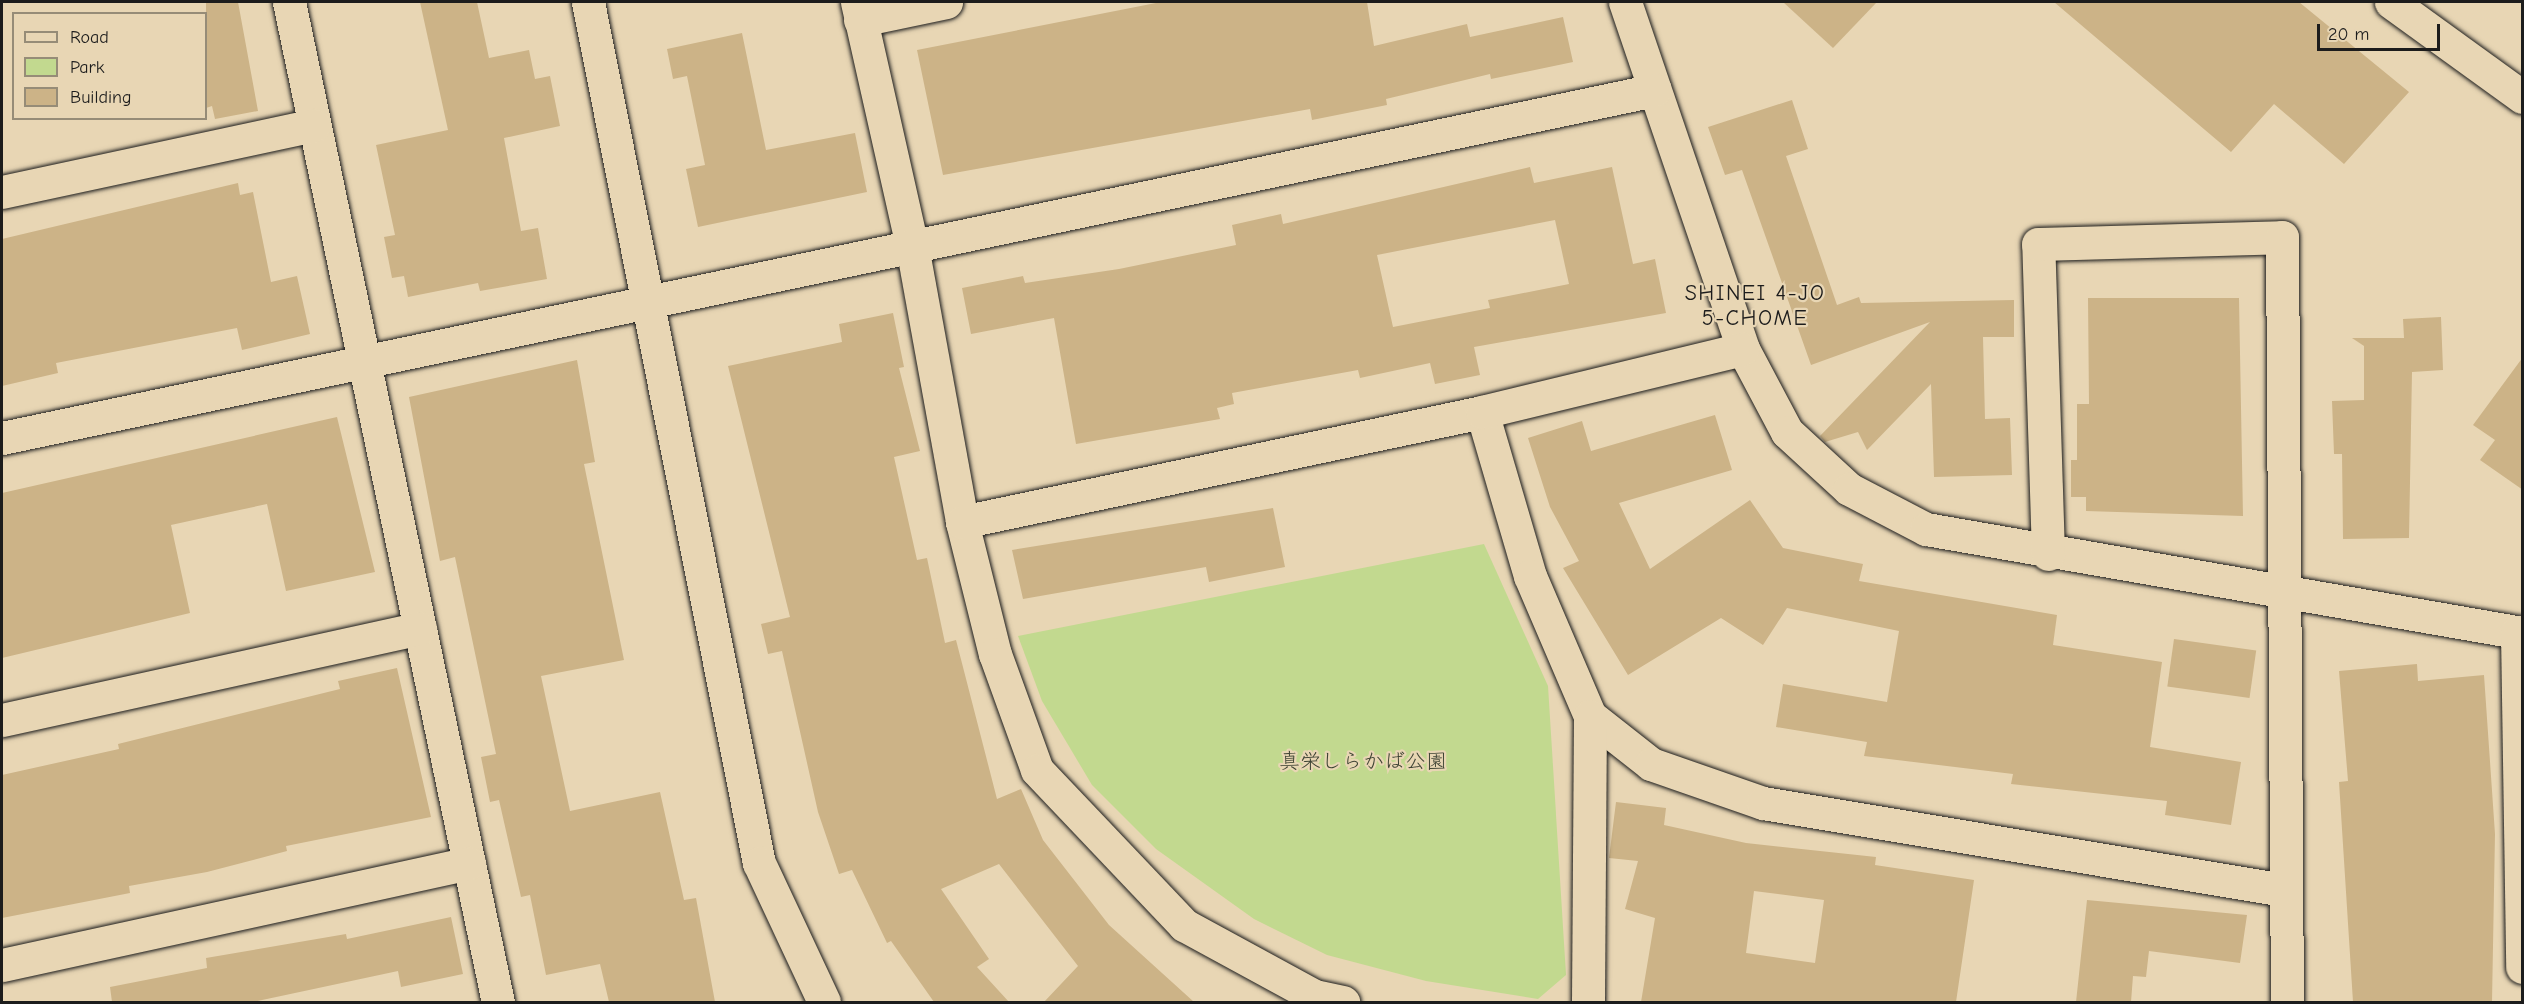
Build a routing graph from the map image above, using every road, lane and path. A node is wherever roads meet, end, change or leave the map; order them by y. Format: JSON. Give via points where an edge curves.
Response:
{"nodes":[{"id":1,"x":289,"y":2,"type":"edge"},
{"id":2,"x":588,"y":2,"type":"edge"},
{"id":3,"x":946,"y":2,"type":"edge"},
{"id":4,"x":1625,"y":2,"type":"edge"},
{"id":5,"x":2391,"y":2,"type":"edge"},
{"id":6,"x":858,"y":10,"type":"edge"},
{"id":7,"x":1655,"y":90,"type":"junction"},
{"id":8,"x":2523,"y":97,"type":"edge"},
{"id":9,"x":314,"y":125,"type":"junction"},
{"id":10,"x":2,"y":192,"type":"edge"},
{"id":11,"x":912,"y":246,"type":"junction"},
{"id":12,"x":648,"y":299,"type":"junction"},
{"id":13,"x":1743,"y":349,"type":"junction"},
{"id":14,"x":363,"y":358,"type":"junction"},
{"id":15,"x":1482,"y":412,"type":"junction"},
{"id":16,"x":2,"y":438,"type":"edge"},
{"id":17,"x":962,"y":522,"type":"junction"},
{"id":18,"x":2048,"y":554,"type":"junction"},
{"id":19,"x":2286,"y":593,"type":"junction"},
{"id":20,"x":420,"y":628,"type":"junction"},
{"id":21,"x":2520,"y":632,"type":"edge"},
{"id":22,"x":1590,"y":716,"type":"junction"},
{"id":23,"x":2,"y":720,"type":"edge"},
{"id":24,"x":469,"y":863,"type":"junction"},
{"id":25,"x":2284,"y":890,"type":"junction"},
{"id":26,"x":2,"y":965,"type":"edge"},
{"id":27,"x":2523,"y":967,"type":"edge"},
{"id":28,"x":498,"y":1002,"type":"edge"},
{"id":29,"x":824,"y":1002,"type":"edge"},
{"id":30,"x":1343,"y":1002,"type":"edge"},
{"id":31,"x":1588,"y":1002,"type":"edge"},
{"id":32,"x":2287,"y":1002,"type":"edge"}],
"edges":[{"from":1,"to":9,"type":"street"},
{"from":2,"to":12,"type":"street"},
{"from":3,"to":6,"type":"street"},
{"from":4,"to":7,"type":"street"},
{"from":5,"to":8,"type":"street"},
{"from":6,"to":11,"type":"street"},
{"from":7,"to":11,"type":"street"},
{"from":7,"to":13,"type":"street"},
{"from":9,"to":10,"type":"street"},
{"from":9,"to":14,"type":"street"},
{"from":11,"to":12,"type":"street"},
{"from":11,"to":17,"type":"street"},
{"from":12,"to":14,"type":"street"},
{"from":12,"to":29,"type":"street","via":[[759,863]]},
{"from":13,"to":15,"type":"street"},
{"from":13,"to":18,"type":"street","via":[[1787,432],[1849,489],[1926,529]]},
{"from":14,"to":16,"type":"street"},
{"from":14,"to":20,"type":"street"},
{"from":15,"to":17,"type":"street"},
{"from":15,"to":22,"type":"street","via":[[1530,576]]},
{"from":17,"to":30,"type":"street","via":[[995,654],[1037,770],[1184,926],[1314,996]]},
{"from":18,"to":19,"type":"street"},
{"from":18,"to":19,"type":"street","via":[[2038,244],[2282,237]]},
{"from":19,"to":21,"type":"street"},
{"from":19,"to":25,"type":"street"},
{"from":20,"to":23,"type":"street"},
{"from":20,"to":24,"type":"street"},
{"from":21,"to":27,"type":"street"},
{"from":22,"to":25,"type":"street","via":[[1651,764],[1763,803]]},
{"from":22,"to":31,"type":"street"},
{"from":24,"to":26,"type":"street"},
{"from":24,"to":28,"type":"street"},
{"from":25,"to":32,"type":"street"}]}
